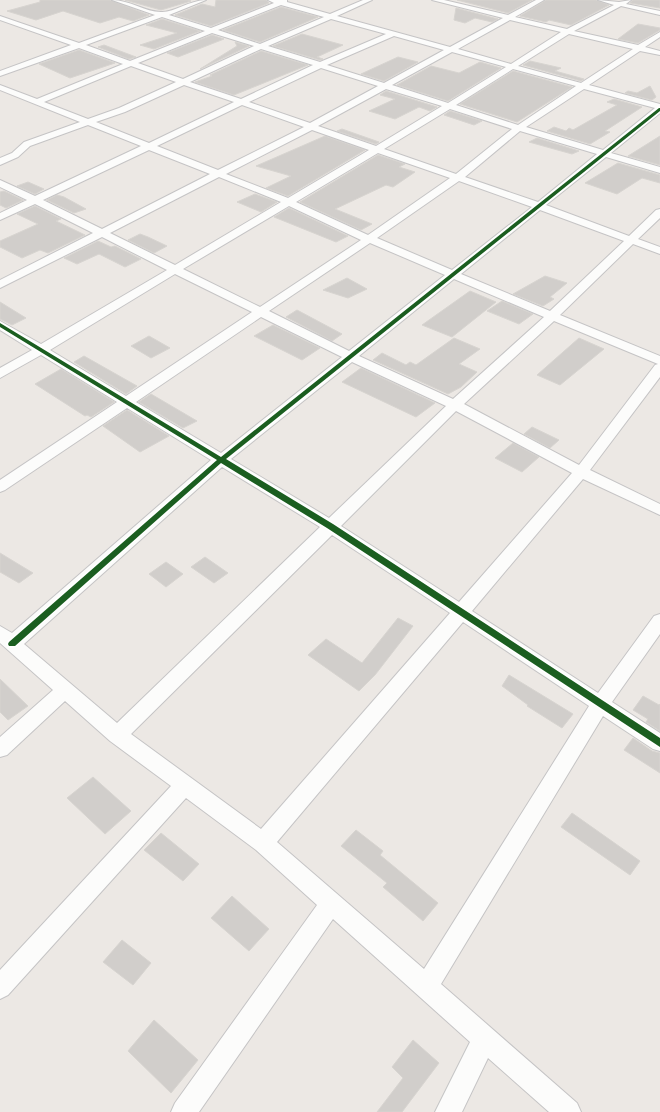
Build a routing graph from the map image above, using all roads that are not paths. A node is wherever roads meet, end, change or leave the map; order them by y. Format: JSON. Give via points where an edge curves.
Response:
{"nodes":[{"id":1,"x":115,"y":0,"type":"edge"},
{"id":2,"x":203,"y":0,"type":"edge"},
{"id":3,"x":369,"y":0,"type":"edge"},
{"id":4,"x":435,"y":0,"type":"edge"},
{"id":5,"x":541,"y":0,"type":"edge"},
{"id":6,"x":601,"y":0,"type":"edge"},
{"id":7,"x":628,"y":0,"type":"edge"},
{"id":8,"x":279,"y":1,"type":"edge"},
{"id":9,"x":620,"y":4,"type":"junction"},
{"id":10,"x":660,"y":13,"type":"edge"},
{"id":11,"x":162,"y":15,"type":"junction"},
{"id":12,"x":331,"y":17,"type":"junction"},
{"id":13,"x":0,"y":18,"type":"edge"},
{"id":14,"x":508,"y":18,"type":"junction"},
{"id":15,"x":213,"y":30,"type":"junction"},
{"id":16,"x":568,"y":31,"type":"junction"},
{"id":17,"x":392,"y":34,"type":"junction"},
{"id":18,"x":660,"y":34,"type":"edge"},
{"id":19,"x":79,"y":45,"type":"junction"},
{"id":20,"x":261,"y":46,"type":"junction"},
{"id":21,"x":638,"y":48,"type":"junction"},
{"id":22,"x":451,"y":50,"type":"junction"},
{"id":23,"x":660,"y":53,"type":"edge"},
{"id":24,"x":131,"y":63,"type":"junction"},
{"id":25,"x":320,"y":65,"type":"junction"},
{"id":26,"x":512,"y":67,"type":"junction"},
{"id":27,"x":0,"y":73,"type":"edge"},
{"id":28,"x":184,"y":82,"type":"junction"},
{"id":29,"x":384,"y":85,"type":"junction"},
{"id":30,"x":582,"y":86,"type":"junction"},
{"id":31,"x":0,"y":87,"type":"edge"},
{"id":32,"x":38,"y":101,"type":"junction"},
{"id":33,"x":241,"y":103,"type":"junction"},
{"id":34,"x":449,"y":106,"type":"junction"},
{"id":35,"x":660,"y":108,"type":"edge"},
{"id":36,"x":90,"y":122,"type":"junction"},
{"id":37,"x":310,"y":127,"type":"junction"},
{"id":38,"x":519,"y":128,"type":"junction"},
{"id":39,"x":151,"y":146,"type":"junction"},
{"id":40,"x":376,"y":150,"type":"junction"},
{"id":41,"x":605,"y":153,"type":"junction"},
{"id":42,"x":0,"y":162,"type":"edge"},
{"id":43,"x":660,"y":170,"type":"edge"},
{"id":44,"x":218,"y":175,"type":"junction"},
{"id":45,"x":457,"y":178,"type":"junction"},
{"id":46,"x":0,"y":183,"type":"edge"},
{"id":47,"x":35,"y":201,"type":"junction"},
{"id":48,"x":289,"y":202,"type":"junction"},
{"id":49,"x":537,"y":206,"type":"junction"},
{"id":50,"x":660,"y":212,"type":"edge"},
{"id":51,"x":0,"y":217,"type":"edge"},
{"id":52,"x":103,"y":233,"type":"junction"},
{"id":53,"x":369,"y":239,"type":"junction"},
{"id":54,"x":629,"y":240,"type":"junction"},
{"id":55,"x":660,"y":251,"type":"edge"},
{"id":56,"x":174,"y":269,"type":"junction"},
{"id":57,"x":453,"y":274,"type":"junction"},
{"id":58,"x":0,"y":285,"type":"edge"},
{"id":59,"x":261,"y":312,"type":"junction"},
{"id":60,"x":552,"y":316,"type":"junction"},
{"id":61,"x":0,"y":325,"type":"edge"},
{"id":62,"x":39,"y":350,"type":"junction"},
{"id":63,"x":350,"y":356,"type":"junction"},
{"id":64,"x":660,"y":361,"type":"edge"},
{"id":65,"x":660,"y":368,"type":"edge"},
{"id":66,"x":0,"y":374,"type":"edge"},
{"id":67,"x":127,"y":403,"type":"junction"},
{"id":68,"x":455,"y":405,"type":"junction"},
{"id":69,"x":221,"y":459,"type":"junction"},
{"id":70,"x":581,"y":472,"type":"junction"},
{"id":71,"x":0,"y":487,"type":"edge"},
{"id":72,"x":660,"y":510,"type":"edge"},
{"id":73,"x":330,"y":526,"type":"junction"},
{"id":74,"x":461,"y":613,"type":"junction"},
{"id":75,"x":660,"y":621,"type":"edge"},
{"id":76,"x":6,"y":639,"type":"edge"},
{"id":77,"x":65,"y":690,"type":"junction"},
{"id":78,"x":601,"y":703,"type":"junction"},
{"id":79,"x":117,"y":735,"type":"junction"},
{"id":80,"x":660,"y":743,"type":"edge"},
{"id":81,"x":0,"y":749,"type":"edge"},
{"id":82,"x":185,"y":786,"type":"junction"},
{"id":83,"x":263,"y":843,"type":"junction"},
{"id":84,"x":331,"y":903,"type":"junction"},
{"id":85,"x":0,"y":987,"type":"edge"},
{"id":86,"x":426,"y":987,"type":"junction"},
{"id":87,"x":485,"y":1039,"type":"junction"},
{"id":88,"x":184,"y":1112,"type":"edge"},
{"id":89,"x":448,"y":1112,"type":"edge"},
{"id":90,"x":568,"y":1112,"type":"edge"}],
"edges":[{"from":1,"to":11,"type":"street"},
{"from":2,"to":11,"type":"street"},
{"from":3,"to":12,"type":"street"},
{"from":4,"to":14,"type":"street"},
{"from":5,"to":14,"type":"street"},
{"from":6,"to":9,"type":"street"},
{"from":7,"to":9,"type":"street"},
{"from":8,"to":12,"type":"street"},
{"from":8,"to":15,"type":"street"},
{"from":9,"to":10,"type":"street"},
{"from":9,"to":16,"type":"street"},
{"from":11,"to":15,"type":"street"},
{"from":11,"to":19,"type":"street"},
{"from":12,"to":17,"type":"street"},
{"from":12,"to":20,"type":"street"},
{"from":13,"to":19,"type":"street"},
{"from":14,"to":16,"type":"street"},
{"from":14,"to":22,"type":"street"},
{"from":15,"to":20,"type":"street"},
{"from":15,"to":24,"type":"street"},
{"from":16,"to":21,"type":"street"},
{"from":16,"to":26,"type":"street"},
{"from":17,"to":22,"type":"street"},
{"from":17,"to":25,"type":"street"},
{"from":18,"to":21,"type":"street"},
{"from":19,"to":24,"type":"street"},
{"from":19,"to":27,"type":"street"},
{"from":20,"to":25,"type":"street"},
{"from":20,"to":28,"type":"street"},
{"from":21,"to":23,"type":"street"},
{"from":21,"to":30,"type":"street"},
{"from":22,"to":26,"type":"street"},
{"from":22,"to":29,"type":"street"},
{"from":24,"to":28,"type":"street"},
{"from":24,"to":32,"type":"street"},
{"from":25,"to":29,"type":"street"},
{"from":25,"to":33,"type":"street"},
{"from":26,"to":30,"type":"street"},
{"from":26,"to":34,"type":"street"},
{"from":28,"to":33,"type":"street"},
{"from":28,"to":36,"type":"street"},
{"from":29,"to":34,"type":"street"},
{"from":29,"to":37,"type":"street"},
{"from":30,"to":35,"type":"street"},
{"from":30,"to":38,"type":"street"},
{"from":31,"to":32,"type":"street"},
{"from":32,"to":36,"type":"street"},
{"from":33,"to":37,"type":"street"},
{"from":33,"to":39,"type":"street"},
{"from":34,"to":38,"type":"street"},
{"from":34,"to":40,"type":"street"},
{"from":35,"to":41,"type":"street"},
{"from":36,"to":39,"type":"street"},
{"from":36,"to":42,"type":"street","via":[[27,144],[15,156]]},
{"from":37,"to":40,"type":"street"},
{"from":37,"to":44,"type":"street"},
{"from":38,"to":41,"type":"street"},
{"from":38,"to":45,"type":"street"},
{"from":39,"to":44,"type":"street"},
{"from":39,"to":47,"type":"street"},
{"from":40,"to":45,"type":"street"},
{"from":40,"to":48,"type":"street"},
{"from":41,"to":43,"type":"street"},
{"from":41,"to":49,"type":"street"},
{"from":44,"to":48,"type":"street"},
{"from":44,"to":52,"type":"street"},
{"from":45,"to":49,"type":"street"},
{"from":45,"to":53,"type":"street"},
{"from":46,"to":47,"type":"street"},
{"from":47,"to":51,"type":"street"},
{"from":47,"to":52,"type":"street"},
{"from":48,"to":53,"type":"street"},
{"from":48,"to":56,"type":"street"},
{"from":49,"to":54,"type":"street"},
{"from":49,"to":57,"type":"street"},
{"from":50,"to":54,"type":"street"},
{"from":52,"to":56,"type":"street"},
{"from":52,"to":58,"type":"street"},
{"from":53,"to":57,"type":"street"},
{"from":53,"to":59,"type":"street"},
{"from":54,"to":55,"type":"street"},
{"from":54,"to":60,"type":"street"},
{"from":56,"to":59,"type":"street"},
{"from":56,"to":62,"type":"street"},
{"from":57,"to":60,"type":"street"},
{"from":57,"to":63,"type":"street"},
{"from":59,"to":63,"type":"street"},
{"from":59,"to":67,"type":"street"},
{"from":60,"to":64,"type":"street"},
{"from":60,"to":68,"type":"street"},
{"from":61,"to":62,"type":"street"},
{"from":62,"to":66,"type":"street"},
{"from":62,"to":67,"type":"street"},
{"from":63,"to":68,"type":"street"},
{"from":63,"to":69,"type":"street"},
{"from":65,"to":70,"type":"street"},
{"from":67,"to":69,"type":"street"},
{"from":67,"to":71,"type":"street"},
{"from":68,"to":70,"type":"street"},
{"from":68,"to":73,"type":"street"},
{"from":69,"to":73,"type":"street"},
{"from":69,"to":76,"type":"street"},
{"from":70,"to":72,"type":"street"},
{"from":70,"to":74,"type":"street"},
{"from":73,"to":74,"type":"street"},
{"from":73,"to":79,"type":"street"},
{"from":74,"to":78,"type":"street"},
{"from":74,"to":83,"type":"street"},
{"from":75,"to":78,"type":"street"},
{"from":76,"to":77,"type":"street"},
{"from":77,"to":79,"type":"street"},
{"from":77,"to":81,"type":"street"},
{"from":78,"to":80,"type":"street"},
{"from":78,"to":86,"type":"street"},
{"from":79,"to":82,"type":"street"},
{"from":82,"to":83,"type":"street"},
{"from":82,"to":85,"type":"street"},
{"from":83,"to":84,"type":"street"},
{"from":84,"to":86,"type":"street"},
{"from":84,"to":88,"type":"street"},
{"from":86,"to":87,"type":"street"},
{"from":87,"to":89,"type":"street"},
{"from":87,"to":90,"type":"street"}]}
